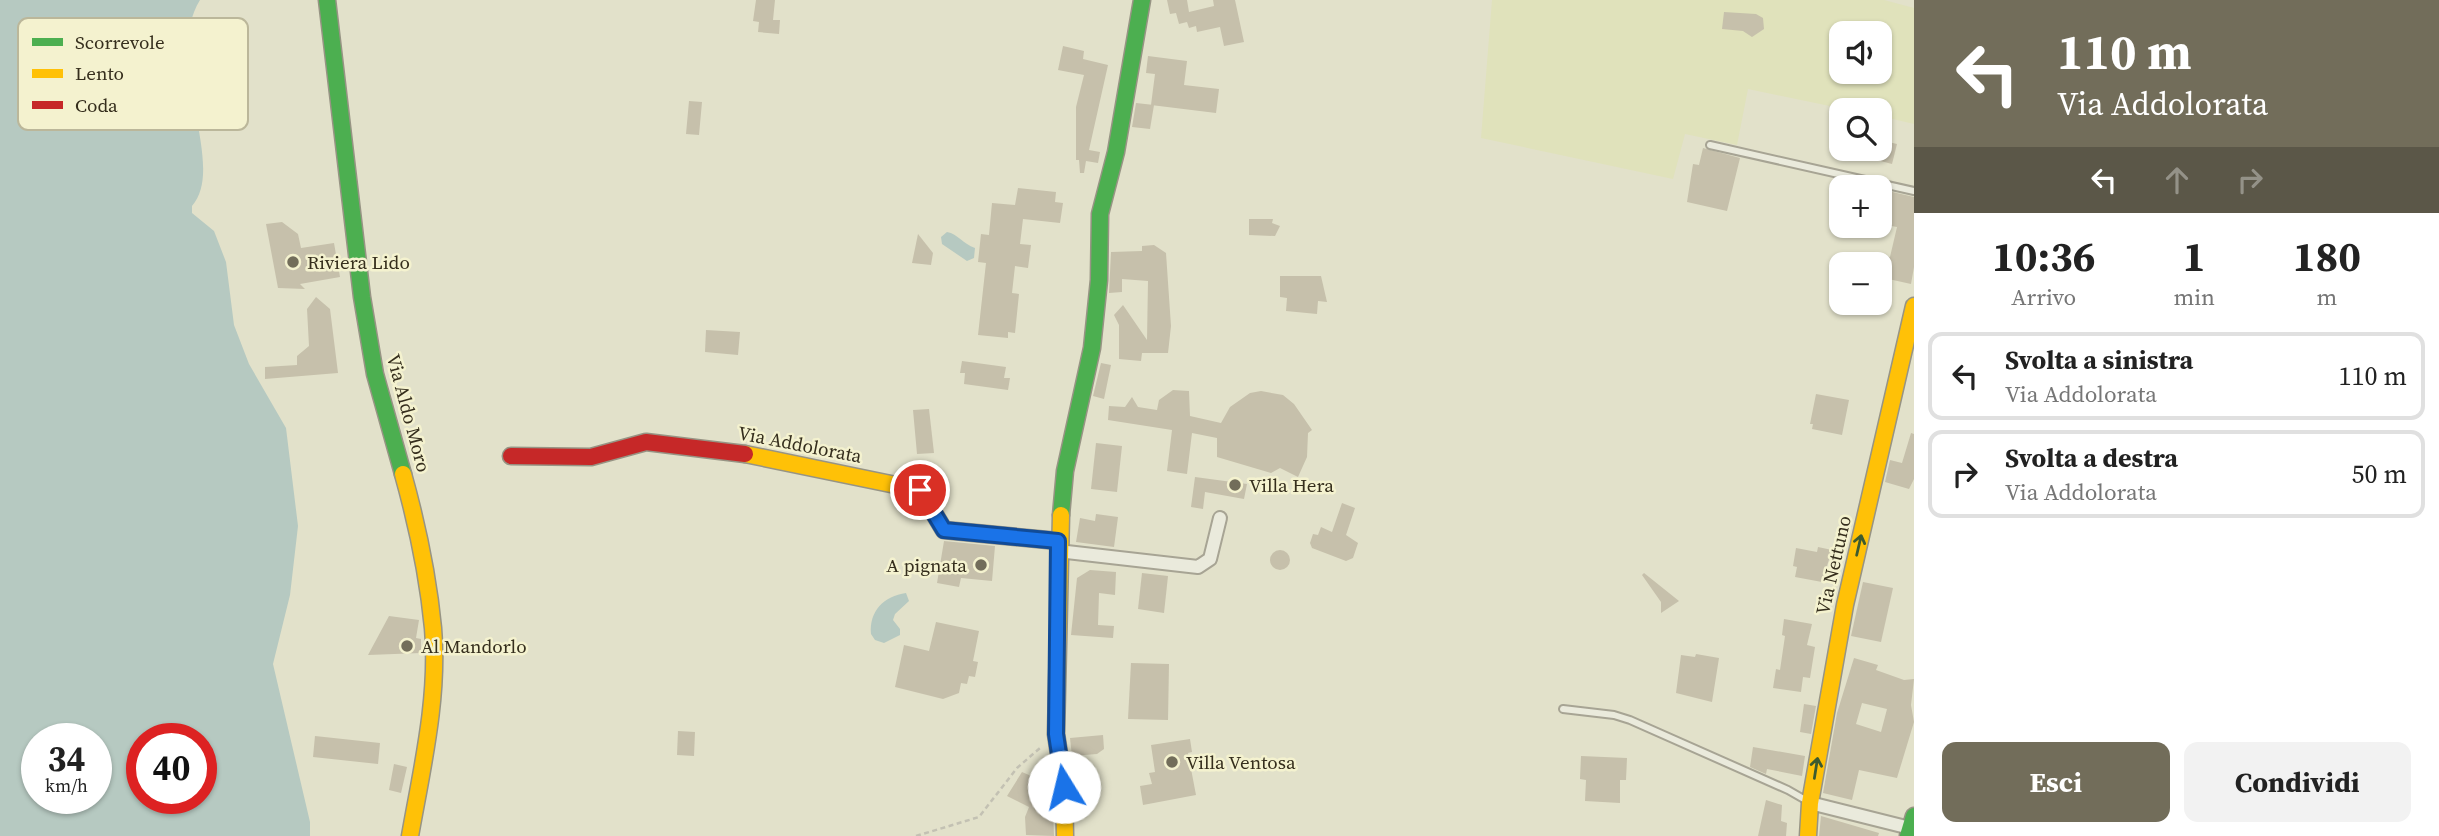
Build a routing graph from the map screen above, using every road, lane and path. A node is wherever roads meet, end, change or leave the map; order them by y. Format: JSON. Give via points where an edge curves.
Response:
{"nodes":[{"id":1,"x":327,"y":0,"type":"edge"},
{"id":2,"x":1142,"y":0,"type":"edge"},
{"id":3,"x":1710,"y":145,"type":"dead end"},
{"id":4,"x":1914,"y":191,"type":"edge"},
{"id":5,"x":1914,"y":306,"type":"edge"},
{"id":6,"x":511,"y":456,"type":"dead end"},
{"id":7,"x":1220,"y":518,"type":"dead end"},
{"id":8,"x":1058,"y":546,"type":"junction"},
{"id":9,"x":1563,"y":709,"type":"dead end"},
{"id":10,"x":1056,"y":734,"type":"junction"},
{"id":11,"x":1810,"y":803,"type":"junction"},
{"id":12,"x":1911,"y":827,"type":"edge"},
{"id":13,"x":410,"y":836,"type":"edge"},
{"id":14,"x":916,"y":836,"type":"edge"},
{"id":15,"x":1065,"y":836,"type":"edge"},
{"id":16,"x":1808,"y":836,"type":"edge"}],
"edges":[{"from":1,"to":13,"type":"street","name":"Via Aldo Moro","via":[[362,297],[375,374],[415,517],[433,629],[430,720]]},
{"from":2,"to":8,"type":"street","via":[[1116,152],[1100,214],[1092,348],[1065,471]]},
{"from":3,"to":4,"type":"lane"},
{"from":11,"to":5,"type":"street","name":"Via Nettuno","one_way":true,"via":[[1845,606]]},
{"from":6,"to":8,"type":"street","name":"Via Addolorata","via":[[591,457],[646,442],[742,453],[920,490],[944,530]]},
{"from":7,"to":8,"type":"street","name":"Via Addolorata","via":[[1210,559],[1198,567]]},
{"from":8,"to":10,"type":"street"},
{"from":9,"to":11,"type":"lane","via":[[1630,720]]},
{"from":10,"to":14,"type":"path","via":[[1017,768],[979,817]]},
{"from":10,"to":15,"type":"street"},
{"from":11,"to":12,"type":"street"},
{"from":11,"to":16,"type":"street","name":"Via Nettuno"}]}
